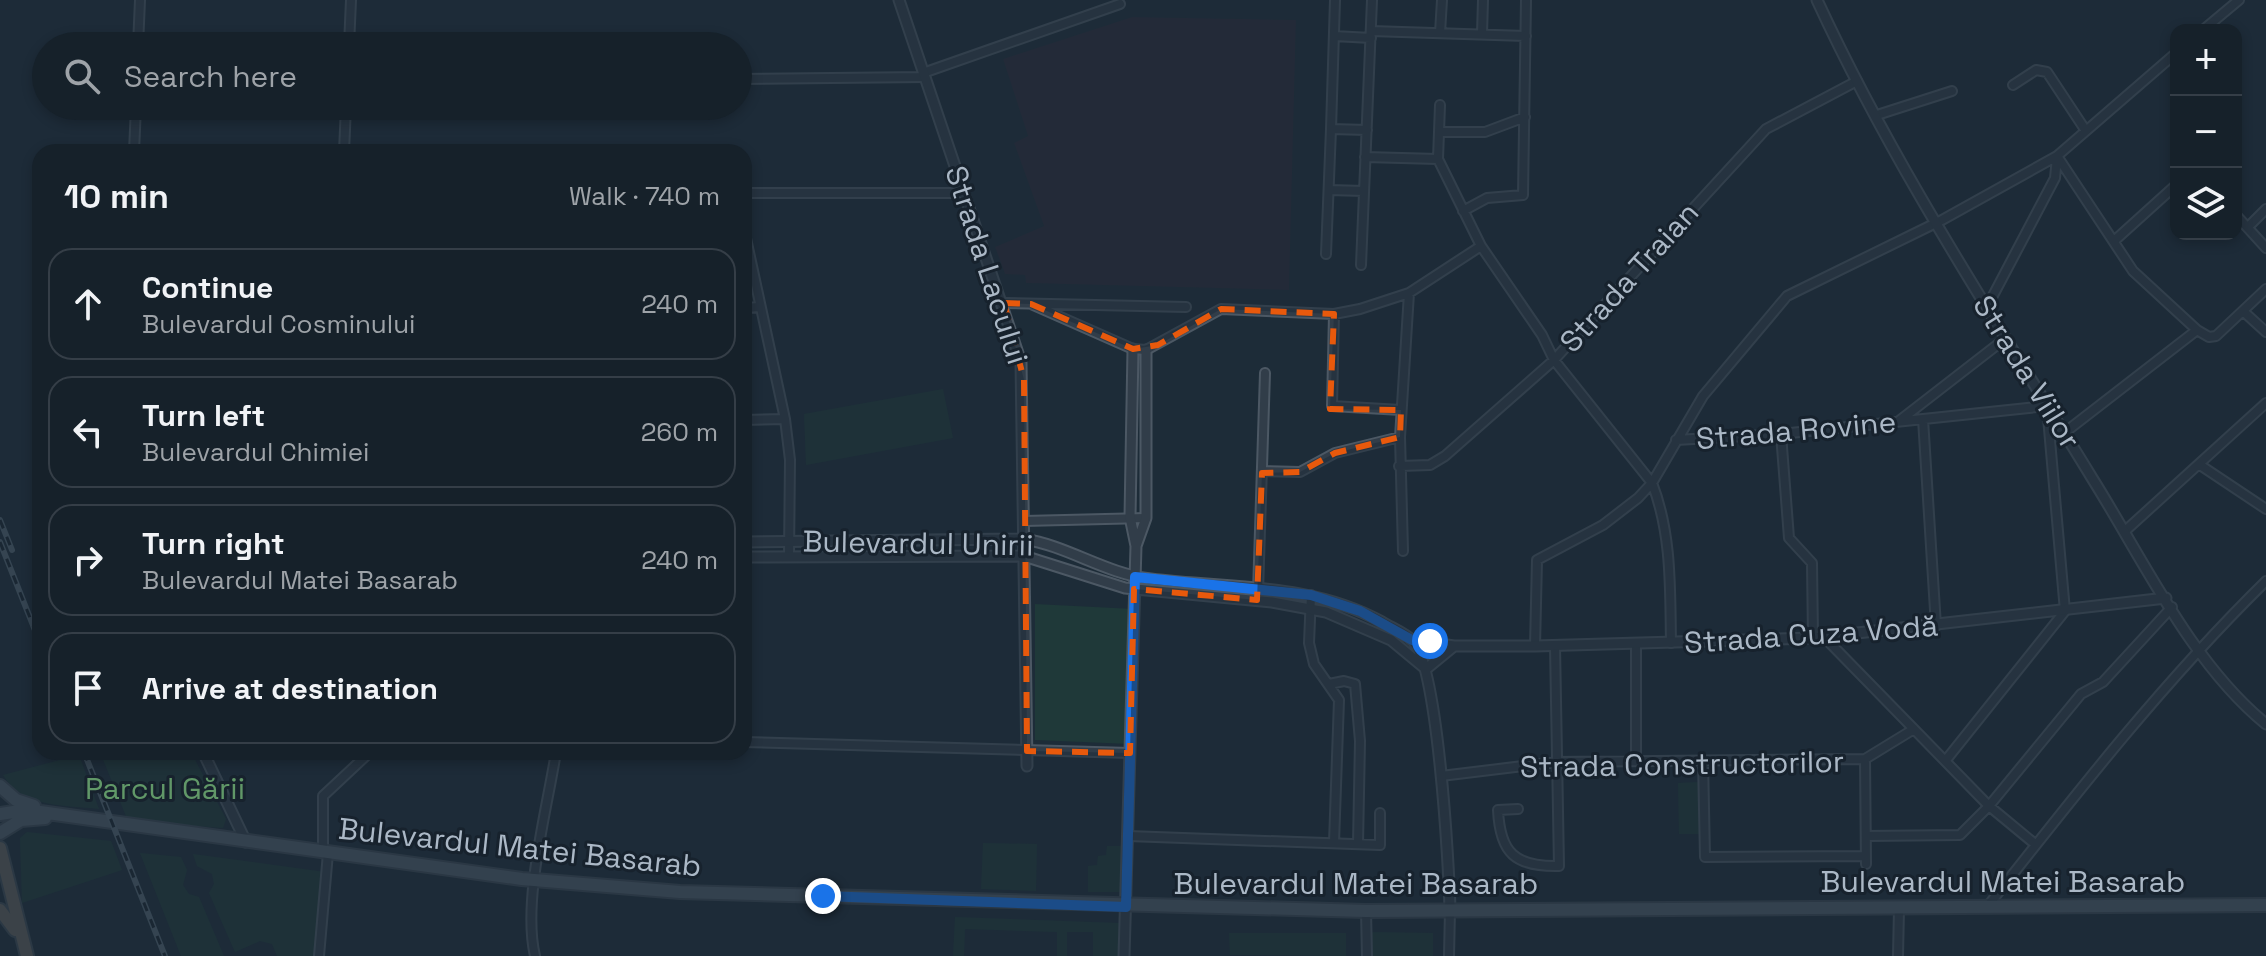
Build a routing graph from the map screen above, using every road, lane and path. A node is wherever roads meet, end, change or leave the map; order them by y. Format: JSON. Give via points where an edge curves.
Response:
{"nodes":[{"id":1,"x":140,"y":0,"type":"edge"},
{"id":2,"x":351,"y":0,"type":"edge"},
{"id":3,"x":899,"y":0,"type":"edge"},
{"id":4,"x":1335,"y":0,"type":"edge"},
{"id":5,"x":1372,"y":0,"type":"edge"},
{"id":6,"x":1442,"y":0,"type":"edge"},
{"id":7,"x":1483,"y":0,"type":"edge"},
{"id":8,"x":1526,"y":0,"type":"edge"},
{"id":9,"x":1817,"y":0,"type":"edge"},
{"id":10,"x":2239,"y":0,"type":"edge"},
{"id":11,"x":1120,"y":4,"type":"dead end"},
{"id":12,"x":2210,"y":24,"type":"edge"},
{"id":13,"x":139,"y":32,"type":"edge"},
{"id":14,"x":350,"y":32,"type":"edge"},
{"id":15,"x":1440,"y":33,"type":"junction"},
{"id":16,"x":1371,"y":34,"type":"junction"},
{"id":17,"x":1482,"y":34,"type":"junction"},
{"id":18,"x":1334,"y":36,"type":"junction"},
{"id":19,"x":1526,"y":36,"type":"junction"},
{"id":20,"x":2170,"y":58,"type":"edge"},
{"id":21,"x":924,"y":75,"type":"junction"},
{"id":22,"x":752,"y":79,"type":"edge"},
{"id":23,"x":1857,"y":81,"type":"junction"},
{"id":24,"x":2013,"y":85,"type":"dead end"},
{"id":25,"x":1952,"y":91,"type":"dead end"},
{"id":26,"x":1440,"y":105,"type":"dead end"},
{"id":27,"x":1877,"y":115,"type":"junction"},
{"id":28,"x":1525,"y":117,"type":"junction"},
{"id":29,"x":135,"y":120,"type":"edge"},
{"id":30,"x":345,"y":120,"type":"edge"},
{"id":31,"x":1331,"y":129,"type":"junction"},
{"id":32,"x":1367,"y":130,"type":"junction"},
{"id":33,"x":2086,"y":131,"type":"junction"},
{"id":34,"x":1439,"y":132,"type":"junction"},
{"id":35,"x":134,"y":144,"type":"edge"},
{"id":36,"x":344,"y":144,"type":"edge"},
{"id":37,"x":2057,"y":156,"type":"junction"},
{"id":38,"x":1365,"y":157,"type":"junction"},
{"id":39,"x":1438,"y":159,"type":"junction"},
{"id":40,"x":1329,"y":190,"type":"junction"},
{"id":41,"x":2170,"y":190,"type":"edge"},
{"id":42,"x":1364,"y":191,"type":"junction"},
{"id":43,"x":752,"y":193,"type":"edge"},
{"id":44,"x":965,"y":193,"type":"junction"},
{"id":45,"x":2266,"y":209,"type":"edge"},
{"id":46,"x":1463,"y":211,"type":"junction"},
{"id":47,"x":2242,"y":221,"type":"edge"},
{"id":48,"x":1935,"y":224,"type":"junction"},
{"id":49,"x":2248,"y":227,"type":"junction"},
{"id":50,"x":2114,"y":241,"type":"junction"},
{"id":51,"x":1481,"y":246,"type":"junction"},
{"id":52,"x":2266,"y":248,"type":"edge"},
{"id":53,"x":1326,"y":254,"type":"dead end"},
{"id":54,"x":1361,"y":265,"type":"dead end"},
{"id":55,"x":752,"y":268,"type":"edge"},
{"id":56,"x":2266,"y":289,"type":"edge"},
{"id":57,"x":1409,"y":293,"type":"junction"},
{"id":58,"x":1004,"y":303,"type":"junction"},
{"id":59,"x":1031,"y":304,"type":"junction"},
{"id":60,"x":760,"y":307,"type":"junction"},
{"id":61,"x":1186,"y":307,"type":"dead end"},
{"id":62,"x":1987,"y":307,"type":"junction"},
{"id":63,"x":752,"y":308,"type":"edge"},
{"id":64,"x":2244,"y":312,"type":"junction"},
{"id":65,"x":1334,"y":314,"type":"junction"},
{"id":66,"x":2197,"y":330,"type":"junction"},
{"id":67,"x":2266,"y":332,"type":"edge"},
{"id":68,"x":2006,"y":338,"type":"junction"},
{"id":69,"x":1133,"y":349,"type":"junction"},
{"id":70,"x":1146,"y":350,"type":"junction"},
{"id":71,"x":1554,"y":360,"type":"junction"},
{"id":72,"x":1265,"y":373,"type":"dead end"},
{"id":73,"x":2266,"y":403,"type":"edge"},
{"id":74,"x":2047,"y":406,"type":"junction"},
{"id":75,"x":1401,"y":410,"type":"junction"},
{"id":76,"x":785,"y":419,"type":"junction"},
{"id":77,"x":1923,"y":419,"type":"junction"},
{"id":78,"x":752,"y":420,"type":"edge"},
{"id":79,"x":1898,"y":421,"type":"junction"},
{"id":80,"x":2064,"y":433,"type":"junction"},
{"id":81,"x":1781,"y":434,"type":"junction"},
{"id":82,"x":1400,"y":437,"type":"junction"},
{"id":83,"x":1676,"y":440,"type":"junction"},
{"id":84,"x":2200,"y":465,"type":"junction"},
{"id":85,"x":1399,"y":466,"type":"junction"},
{"id":86,"x":1262,"y":471,"type":"junction"},
{"id":87,"x":1652,"y":483,"type":"junction"},
{"id":88,"x":2266,"y":509,"type":"edge"},
{"id":89,"x":1130,"y":517,"type":"junction"},
{"id":90,"x":1146,"y":518,"type":"junction"},
{"id":91,"x":1024,"y":521,"type":"junction"},
{"id":92,"x":2125,"y":531,"type":"junction"},
{"id":93,"x":1024,"y":539,"type":"junction"},
{"id":94,"x":789,"y":541,"type":"junction"},
{"id":95,"x":752,"y":542,"type":"edge"},
{"id":96,"x":1136,"y":546,"type":"junction"},
{"id":97,"x":1403,"y":551,"type":"dead end"},
{"id":98,"x":789,"y":556,"type":"junction"},
{"id":99,"x":1024,"y":556,"type":"junction"},
{"id":100,"x":752,"y":557,"type":"edge"},
{"id":101,"x":1135,"y":577,"type":"junction"},
{"id":102,"x":2266,"y":581,"type":"edge"},
{"id":103,"x":1258,"y":587,"type":"junction"},
{"id":104,"x":1134,"y":589,"type":"junction"},
{"id":105,"x":1311,"y":595,"type":"junction"},
{"id":106,"x":1257,"y":600,"type":"junction"},
{"id":107,"x":2169,"y":602,"type":"junction"},
{"id":108,"x":1310,"y":608,"type":"junction"},
{"id":109,"x":2065,"y":611,"type":"junction"},
{"id":110,"x":1936,"y":626,"type":"junction"},
{"id":111,"x":1813,"y":638,"type":"junction"},
{"id":112,"x":1825,"y":638,"type":"junction"},
{"id":113,"x":1412,"y":640,"type":"junction"},
{"id":114,"x":1671,"y":643,"type":"junction"},
{"id":115,"x":1636,"y":644,"type":"junction"},
{"id":116,"x":1454,"y":646,"type":"junction"},
{"id":117,"x":1535,"y":646,"type":"junction"},
{"id":118,"x":1555,"y":646,"type":"junction"},
{"id":119,"x":2198,"y":648,"type":"junction"},
{"id":120,"x":1426,"y":669,"type":"junction"},
{"id":121,"x":1329,"y":684,"type":"junction"},
{"id":122,"x":2266,"y":724,"type":"edge"},
{"id":123,"x":1914,"y":729,"type":"junction"},
{"id":124,"x":752,"y":742,"type":"edge"},
{"id":125,"x":1027,"y":751,"type":"junction"},
{"id":126,"x":1130,"y":753,"type":"junction"},
{"id":127,"x":1865,"y":759,"type":"junction"},
{"id":128,"x":207,"y":760,"type":"edge"},
{"id":129,"x":361,"y":760,"type":"edge"},
{"id":130,"x":555,"y":760,"type":"edge"},
{"id":131,"x":1636,"y":760,"type":"junction"},
{"id":132,"x":1703,"y":760,"type":"junction"},
{"id":133,"x":1946,"y":760,"type":"junction"},
{"id":134,"x":1556,"y":762,"type":"junction"},
{"id":135,"x":1027,"y":766,"type":"dead end"},
{"id":136,"x":1441,"y":776,"type":"junction"},
{"id":137,"x":0,"y":786,"type":"edge"},
{"id":138,"x":1989,"y":806,"type":"junction"},
{"id":139,"x":1518,"y":809,"type":"dead end"},
{"id":140,"x":1380,"y":813,"type":"dead end"},
{"id":141,"x":0,"y":814,"type":"edge"},
{"id":142,"x":66,"y":817,"type":"junction"},
{"id":143,"x":107,"y":823,"type":"junction"},
{"id":144,"x":0,"y":833,"type":"edge"},
{"id":145,"x":1128,"y":836,"type":"junction"},
{"id":146,"x":1866,"y":836,"type":"junction"},
{"id":147,"x":246,"y":842,"type":"junction"},
{"id":148,"x":1334,"y":843,"type":"junction"},
{"id":149,"x":1358,"y":844,"type":"junction"},
{"id":150,"x":2035,"y":844,"type":"junction"},
{"id":151,"x":0,"y":848,"type":"edge"},
{"id":152,"x":325,"y":853,"type":"junction"},
{"id":153,"x":536,"y":880,"type":"junction"},
{"id":154,"x":2266,"y":905,"type":"edge"},
{"id":155,"x":1126,"y":907,"type":"junction"},
{"id":156,"x":1986,"y":908,"type":"junction"},
{"id":157,"x":1899,"y":909,"type":"junction"},
{"id":158,"x":0,"y":910,"type":"edge"},
{"id":159,"x":1450,"y":910,"type":"junction"},
{"id":160,"x":1366,"y":911,"type":"junction"},
{"id":161,"x":19,"y":936,"type":"junction"},
{"id":162,"x":27,"y":956,"type":"edge"},
{"id":163,"x":319,"y":956,"type":"edge"},
{"id":164,"x":535,"y":956,"type":"edge"},
{"id":165,"x":1124,"y":956,"type":"edge"},
{"id":166,"x":1367,"y":956,"type":"edge"},
{"id":167,"x":1449,"y":956,"type":"edge"},
{"id":168,"x":1898,"y":956,"type":"edge"}],
"edges":[{"from":1,"to":13,"type":"street"},
{"from":2,"to":14,"type":"street"},
{"from":3,"to":21,"type":"street","name":"Strada Lacului"},
{"from":4,"to":18,"type":"street"},
{"from":5,"to":16,"type":"street"},
{"from":6,"to":15,"type":"street"},
{"from":7,"to":17,"type":"street"},
{"from":8,"to":19,"type":"street"},
{"from":9,"to":23,"type":"street","name":"Strada Viilor"},
{"from":10,"to":12,"type":"street"},
{"from":11,"to":21,"type":"street"},
{"from":15,"to":16,"type":"street"},
{"from":15,"to":17,"type":"street"},
{"from":16,"to":18,"type":"street"},
{"from":16,"to":32,"type":"street"},
{"from":17,"to":19,"type":"street"},
{"from":18,"to":31,"type":"street"},
{"from":19,"to":28,"type":"street"},
{"from":20,"to":33,"type":"street"},
{"from":21,"to":22,"type":"street"},
{"from":21,"to":44,"type":"street","name":"Strada Lacului"},
{"from":23,"to":27,"type":"street","name":"Strada Viilor"},
{"from":23,"to":71,"type":"street","name":"Strada Traian","via":[[1766,129]]},
{"from":24,"to":33,"type":"street","via":[[2036,70],[2047,72]]},
{"from":25,"to":27,"type":"street"},
{"from":26,"to":34,"type":"street"},
{"from":27,"to":48,"type":"street","name":"Strada Viilor"},
{"from":28,"to":34,"type":"street","via":[[1485,132]]},
{"from":28,"to":46,"type":"street","via":[[1523,195],[1487,198]]},
{"from":29,"to":35,"type":"street"},
{"from":30,"to":36,"type":"street"},
{"from":31,"to":32,"type":"street"},
{"from":31,"to":40,"type":"street"},
{"from":32,"to":38,"type":"street"},
{"from":33,"to":37,"type":"street"},
{"from":34,"to":39,"type":"street"},
{"from":37,"to":48,"type":"street"},
{"from":37,"to":50,"type":"street"},
{"from":37,"to":62,"type":"street","via":[[2055,178]]},
{"from":38,"to":39,"type":"street"},
{"from":38,"to":42,"type":"street"},
{"from":39,"to":46,"type":"street"},
{"from":40,"to":42,"type":"street"},
{"from":40,"to":53,"type":"street"},
{"from":41,"to":50,"type":"street"},
{"from":42,"to":54,"type":"street"},
{"from":43,"to":44,"type":"street"},
{"from":44,"to":58,"type":"street","name":"Strada Lacului"},
{"from":45,"to":49,"type":"street"},
{"from":46,"to":51,"type":"street"},
{"from":47,"to":49,"type":"street"},
{"from":48,"to":62,"type":"street","name":"Strada Viilor"},
{"from":48,"to":83,"type":"street","via":[[1787,296],[1717,377]]},
{"from":49,"to":52,"type":"street"},
{"from":50,"to":66,"type":"street","via":[[2146,287]]},
{"from":51,"to":57,"type":"street"},
{"from":51,"to":71,"type":"street"},
{"from":55,"to":60,"type":"street"},
{"from":56,"to":64,"type":"street"},
{"from":57,"to":65,"type":"street"},
{"from":57,"to":75,"type":"street"},
{"from":58,"to":59,"type":"street"},
{"from":58,"to":91,"type":"street","name":"Strada Lacului","via":[[1024,380]]},
{"from":59,"to":61,"type":"street"},
{"from":59,"to":69,"type":"street"},
{"from":60,"to":63,"type":"street"},
{"from":60,"to":76,"type":"street"},
{"from":62,"to":68,"type":"street","name":"Strada Viilor"},
{"from":64,"to":66,"type":"street","via":[[2216,336]]},
{"from":64,"to":67,"type":"street"},
{"from":65,"to":70,"type":"street","via":[[1221,309]]},
{"from":65,"to":75,"type":"street","via":[[1332,406]]},
{"from":66,"to":80,"type":"street"},
{"from":68,"to":74,"type":"street","name":"Strada Viilor"},
{"from":68,"to":79,"type":"street"},
{"from":69,"to":70,"type":"street"},
{"from":69,"to":89,"type":"street"},
{"from":70,"to":90,"type":"street"},
{"from":71,"to":85,"type":"street","name":"Strada Traian","via":[[1438,462]]},
{"from":71,"to":87,"type":"street"},
{"from":72,"to":86,"type":"street"},
{"from":73,"to":84,"type":"street"},
{"from":74,"to":77,"type":"street","name":"Strada Rovine"},
{"from":74,"to":80,"type":"street","name":"Strada Viilor"},
{"from":74,"to":109,"type":"street"},
{"from":75,"to":82,"type":"street"},
{"from":76,"to":78,"type":"street"},
{"from":76,"to":94,"type":"street"},
{"from":77,"to":79,"type":"street","name":"Strada Rovine"},
{"from":77,"to":110,"type":"street"},
{"from":79,"to":81,"type":"street","name":"Strada Rovine"},
{"from":80,"to":92,"type":"street","name":"Strada Viilor"},
{"from":81,"to":83,"type":"street","name":"Strada Rovine"},
{"from":81,"to":111,"type":"street","via":[[1789,538],[1812,563]]},
{"from":82,"to":85,"type":"street"},
{"from":82,"to":86,"type":"street","via":[[1335,453],[1300,472]]},
{"from":83,"to":87,"type":"street","name":"Strada Rovine"},
{"from":84,"to":88,"type":"street"},
{"from":84,"to":92,"type":"street"},
{"from":85,"to":97,"type":"street"},
{"from":86,"to":103,"type":"street"},
{"from":87,"to":114,"type":"street","via":[[1661,505],[1669,561]]},
{"from":87,"to":117,"type":"street","name":"Strada Rovine","via":[[1622,512],[1537,560]]},
{"from":89,"to":90,"type":"street"},
{"from":89,"to":91,"type":"street"},
{"from":89,"to":96,"type":"street"},
{"from":90,"to":96,"type":"street"},
{"from":91,"to":93,"type":"street","name":"Strada Lacului"},
{"from":92,"to":107,"type":"street","name":"Strada Viilor"},
{"from":93,"to":94,"type":"street","name":"Bulevardul Unirii"},
{"from":93,"to":99,"type":"street","name":"Strada Lacului"},
{"from":93,"to":101,"type":"street","name":"Bulevardul Unirii"},
{"from":94,"to":95,"type":"street","name":"Bulevardul Unirii"},
{"from":94,"to":98,"type":"street"},
{"from":96,"to":101,"type":"street"},
{"from":98,"to":99,"type":"street","name":"Bulevardul Unirii"},
{"from":98,"to":100,"type":"street","name":"Bulevardul Unirii"},
{"from":99,"to":104,"type":"street","name":"Bulevardul Unirii"},
{"from":99,"to":125,"type":"street","name":"Strada Lacului"},
{"from":101,"to":103,"type":"street","name":"Bulevardul Unirii"},
{"from":101,"to":104,"type":"street"},
{"from":102,"to":119,"type":"street"},
{"from":103,"to":105,"type":"street","name":"Bulevardul Unirii"},
{"from":103,"to":106,"type":"street"},
{"from":104,"to":106,"type":"street","name":"Bulevardul Unirii"},
{"from":104,"to":126,"type":"street"},
{"from":105,"to":108,"type":"street"},
{"from":105,"to":113,"type":"street","name":"Bulevardul Unirii","via":[[1368,614]]},
{"from":106,"to":108,"type":"street","name":"Bulevardul Unirii"},
{"from":107,"to":109,"type":"street","name":"Strada Cuza Vodă"},
{"from":107,"to":119,"type":"street","name":"Strada Viilor"},
{"from":107,"to":138,"type":"street","via":[[2103,682],[2081,694]]},
{"from":108,"to":120,"type":"street","name":"Bulevardul Unirii","via":[[1369,629]]},
{"from":108,"to":121,"type":"street","via":[[1314,664]]},
{"from":109,"to":110,"type":"street","name":"Strada Cuza Vodă"},
{"from":109,"to":133,"type":"street"},
{"from":110,"to":112,"type":"street","name":"Strada Cuza Vodă"},
{"from":111,"to":112,"type":"street","name":"Strada Cuza Vodă"},
{"from":111,"to":114,"type":"street","name":"Strada Cuza Vodă"},
{"from":112,"to":123,"type":"street"},
{"from":113,"to":116,"type":"street","name":"Strada Cuza Vodă"},
{"from":113,"to":120,"type":"street"},
{"from":114,"to":115,"type":"street","name":"Strada Cuza Vodă"},
{"from":115,"to":118,"type":"street","name":"Strada Cuza Vodă"},
{"from":115,"to":131,"type":"street"},
{"from":116,"to":117,"type":"street","name":"Strada Cuza Vodă"},
{"from":116,"to":120,"type":"street"},
{"from":117,"to":118,"type":"street","name":"Strada Cuza Vodă"},
{"from":118,"to":134,"type":"street"},
{"from":119,"to":122,"type":"street","name":"Strada Viilor","via":[[2215,673]]},
{"from":119,"to":150,"type":"street"},
{"from":120,"to":136,"type":"street"},
{"from":121,"to":148,"type":"street","via":[[1339,700]]},
{"from":121,"to":149,"type":"street","via":[[1355,684]]},
{"from":123,"to":127,"type":"street","name":"Strada Constructorilor"},
{"from":123,"to":133,"type":"street"},
{"from":124,"to":125,"type":"street"},
{"from":125,"to":126,"type":"street"},
{"from":125,"to":135,"type":"street","name":"Strada Lacului"},
{"from":126,"to":145,"type":"street"},
{"from":127,"to":132,"type":"street","name":"Strada Constructorilor"},
{"from":127,"to":146,"type":"street"},
{"from":128,"to":147,"type":"street"},
{"from":129,"to":152,"type":"street","via":[[323,796]]},
{"from":130,"to":153,"type":"street"},
{"from":131,"to":132,"type":"street","name":"Strada Constructorilor"},
{"from":131,"to":134,"type":"street","name":"Strada Constructorilor"},
{"from":132,"to":146,"type":"street","via":[[1705,857],[1866,860]]},
{"from":133,"to":138,"type":"street"},
{"from":134,"to":136,"type":"street","name":"Strada Constructorilor"},
{"from":134,"to":139,"type":"street","via":[[1559,866],[1516,858],[1499,838],[1498,810]]},
{"from":136,"to":159,"type":"street"},
{"from":137,"to":143,"type":"main road","via":[[25,804]]},
{"from":138,"to":146,"type":"street","via":[[1953,837]]},
{"from":138,"to":150,"type":"street"},
{"from":140,"to":149,"type":"street","via":[[1380,845]]},
{"from":141,"to":142,"type":"main road","name":"Bulevardul Matei Basarab","via":[[26,810]]},
{"from":142,"to":143,"type":"main road","name":"Bulevardul Matei Basarab"},
{"from":142,"to":144,"type":"main road","name":"Bulevardul Matei Basarab","via":[[21,820]]},
{"from":143,"to":147,"type":"main road","name":"Bulevardul Matei Basarab"},
{"from":145,"to":148,"type":"street"},
{"from":145,"to":155,"type":"street"},
{"from":147,"to":152,"type":"main road","name":"Bulevardul Matei Basarab"},
{"from":148,"to":149,"type":"street"},
{"from":150,"to":156,"type":"street"},
{"from":151,"to":161,"type":"highway"},
{"from":152,"to":153,"type":"main road","name":"Bulevardul Matei Basarab"},
{"from":152,"to":163,"type":"street"},
{"from":153,"to":155,"type":"main road","name":"Bulevardul Matei Basarab","via":[[669,891]]},
{"from":153,"to":164,"type":"street","via":[[530,934]]},
{"from":154,"to":156,"type":"main road","name":"Bulevardul Matei Basarab"},
{"from":155,"to":160,"type":"main road","name":"Bulevardul Matei Basarab"},
{"from":155,"to":165,"type":"street"},
{"from":156,"to":157,"type":"main road","name":"Bulevardul Matei Basarab"},
{"from":157,"to":159,"type":"main road","name":"Bulevardul Matei Basarab"},
{"from":157,"to":168,"type":"street"},
{"from":158,"to":161,"type":"highway"},
{"from":159,"to":160,"type":"main road","name":"Bulevardul Matei Basarab"},
{"from":159,"to":167,"type":"street"},
{"from":160,"to":166,"type":"street"},
{"from":161,"to":162,"type":"highway"}]}
